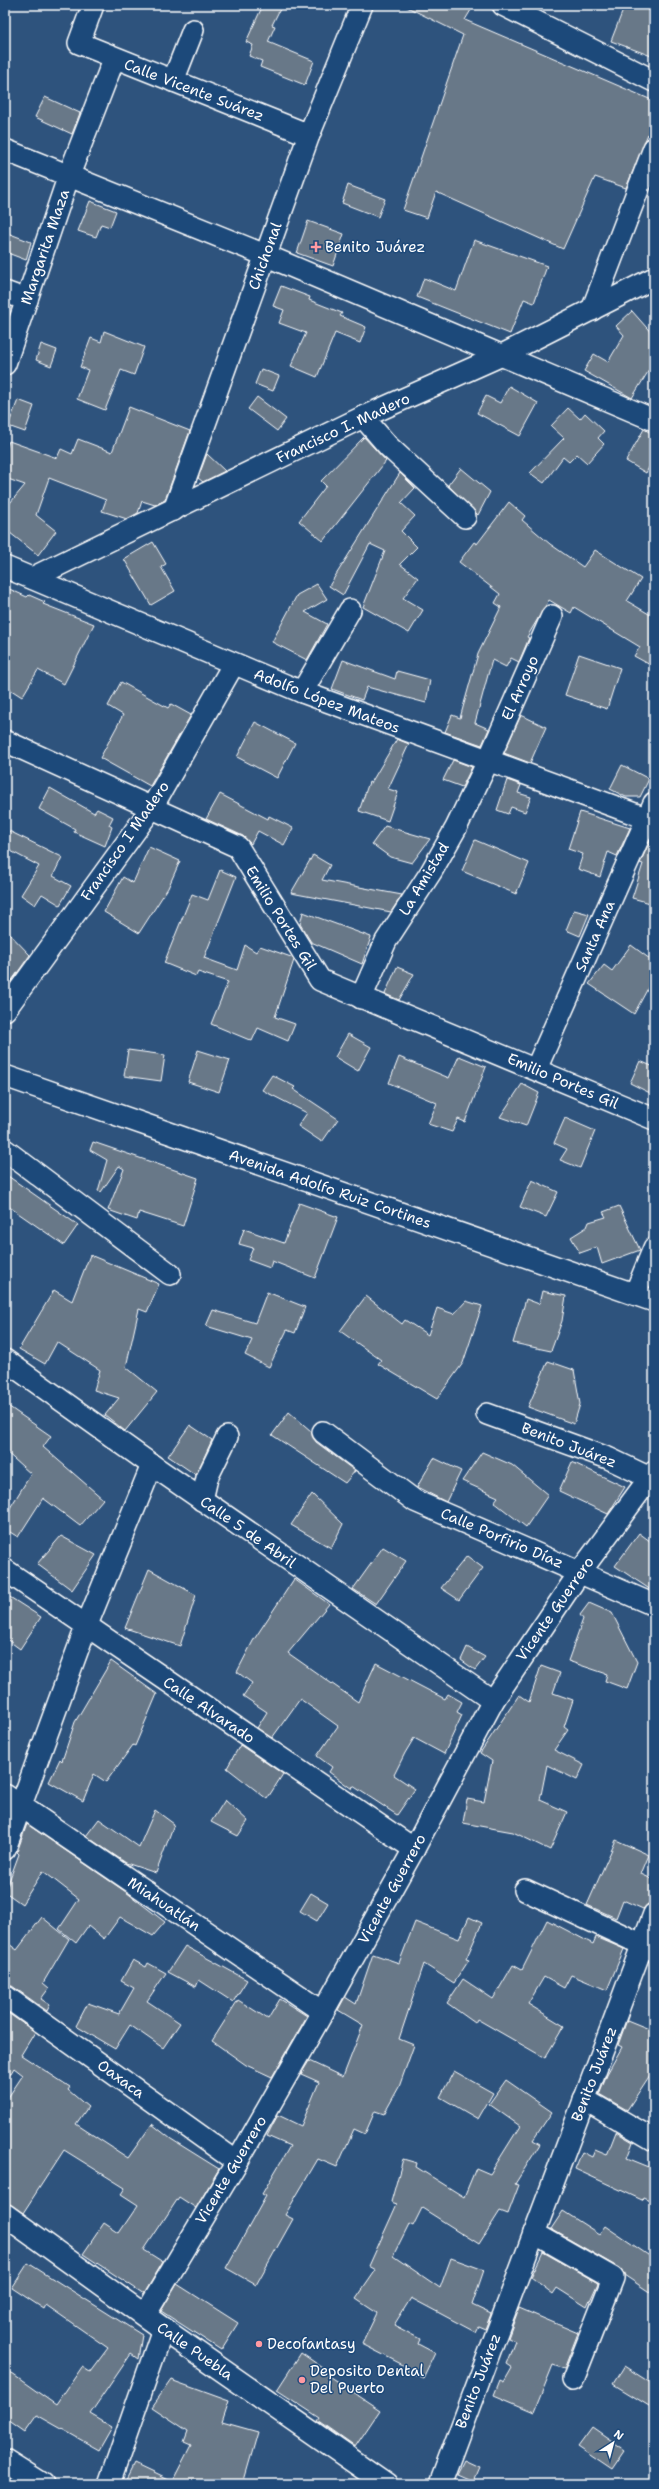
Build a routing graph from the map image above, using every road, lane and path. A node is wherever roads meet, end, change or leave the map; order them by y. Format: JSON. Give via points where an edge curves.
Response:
{"nodes":[{"id":1,"x":93,"y":5,"type":"edge"},
{"id":2,"x":362,"y":5,"type":"edge"},
{"id":3,"x":503,"y":5,"type":"edge"},
{"id":4,"x":193,"y":30,"type":"dead end"},
{"id":5,"x":114,"y":59,"type":"junction"},
{"id":6,"x":654,"y":80,"type":"edge"},
{"id":7,"x":173,"y":81,"type":"junction"},
{"id":8,"x":309,"y":135,"type":"junction"},
{"id":9,"x":654,"y":148,"type":"edge"},
{"id":10,"x":5,"y":150,"type":"edge"},
{"id":11,"x":69,"y":176,"type":"junction"},
{"id":12,"x":266,"y":255,"type":"junction"},
{"id":13,"x":654,"y":278,"type":"edge"},
{"id":14,"x":5,"y":292,"type":"edge"},
{"id":15,"x":27,"y":300,"type":"junction"},
{"id":16,"x":592,"y":310,"type":"junction"},
{"id":17,"x":500,"y":356,"type":"junction"},
{"id":18,"x":5,"y":364,"type":"edge"},
{"id":19,"x":363,"y":417,"type":"junction"},
{"id":20,"x":654,"y":420,"type":"edge"},
{"id":21,"x":174,"y":510,"type":"junction"},
{"id":22,"x":465,"y":517,"type":"dead end"},
{"id":23,"x":5,"y":567,"type":"edge"},
{"id":24,"x":32,"y":578,"type":"junction"},
{"id":25,"x":350,"y":610,"type":"dead end"},
{"id":26,"x":552,"y":616,"type":"dead end"},
{"id":27,"x":233,"y":665,"type":"junction"},
{"id":28,"x":302,"y":692,"type":"junction"},
{"id":29,"x":5,"y":741,"type":"edge"},
{"id":30,"x":488,"y":761,"type":"junction"},
{"id":31,"x":151,"y":809,"type":"junction"},
{"id":32,"x":652,"y":814,"type":"edge"},
{"id":33,"x":361,"y":998,"type":"junction"},
{"id":34,"x":5,"y":1010,"type":"edge"},
{"id":35,"x":536,"y":1069,"type":"junction"},
{"id":36,"x":5,"y":1076,"type":"edge"},
{"id":37,"x":654,"y":1119,"type":"edge"},
{"id":38,"x":5,"y":1150,"type":"edge"},
{"id":39,"x":654,"y":1248,"type":"edge"},
{"id":40,"x":170,"y":1274,"type":"dead end"},
{"id":41,"x":635,"y":1294,"type":"junction"},
{"id":42,"x":654,"y":1301,"type":"edge"},
{"id":43,"x":5,"y":1360,"type":"edge"},
{"id":44,"x":487,"y":1414,"type":"dead end"},
{"id":45,"x":323,"y":1432,"type":"dead end"},
{"id":46,"x":227,"y":1437,"type":"dead end"},
{"id":47,"x":152,"y":1465,"type":"junction"},
{"id":48,"x":652,"y":1475,"type":"edge"},
{"id":49,"x":202,"y":1500,"type":"junction"},
{"id":50,"x":5,"y":1570,"type":"edge"},
{"id":51,"x":580,"y":1572,"type":"junction"},
{"id":52,"x":654,"y":1605,"type":"edge"},
{"id":53,"x":86,"y":1627,"type":"junction"},
{"id":54,"x":493,"y":1701,"type":"junction"},
{"id":55,"x":13,"y":1801,"type":"edge"},
{"id":56,"x":5,"y":1849,"type":"edge"},
{"id":57,"x":414,"y":1849,"type":"junction"},
{"id":58,"x":525,"y":1890,"type":"dead end"},
{"id":59,"x":654,"y":1914,"type":"edge"},
{"id":60,"x":648,"y":1948,"type":"edge"},
{"id":61,"x":5,"y":1996,"type":"edge"},
{"id":62,"x":323,"y":2012,"type":"junction"},
{"id":63,"x":584,"y":2098,"type":"junction"},
{"id":64,"x":654,"y":2140,"type":"edge"},
{"id":65,"x":237,"y":2162,"type":"junction"},
{"id":66,"x":5,"y":2215,"type":"edge"},
{"id":67,"x":534,"y":2233,"type":"junction"},
{"id":68,"x":145,"y":2315,"type":"junction"},
{"id":69,"x":163,"y":2329,"type":"junction"},
{"id":70,"x":573,"y":2380,"type":"dead end"},
{"id":71,"x":5,"y":2460,"type":"edge"},
{"id":72,"x":43,"y":2484,"type":"edge"},
{"id":73,"x":109,"y":2484,"type":"edge"},
{"id":74,"x":386,"y":2484,"type":"edge"},
{"id":75,"x":440,"y":2484,"type":"edge"}],
"edges":[{"from":1,"to":5,"type":"street","name":"Calle Vicente Suárez","via":[[79,43]]},
{"from":2,"to":8,"type":"street","name":"Chichonal"},
{"from":3,"to":6,"type":"street"},
{"from":4,"to":7,"type":"street"},
{"from":5,"to":7,"type":"street","name":"Calle Vicente Suárez"},
{"from":5,"to":11,"type":"street","name":"Margarita Maza"},
{"from":7,"to":8,"type":"street","name":"Calle Vicente Suárez"},
{"from":8,"to":12,"type":"street","name":"Chichonal"},
{"from":9,"to":16,"type":"street"},
{"from":10,"to":11,"type":"street"},
{"from":11,"to":12,"type":"street"},
{"from":11,"to":15,"type":"street","name":"Margarita Maza"},
{"from":12,"to":17,"type":"street"},
{"from":12,"to":21,"type":"street","name":"Chichonal"},
{"from":13,"to":16,"type":"street","name":"Francisco I. Madero"},
{"from":14,"to":15,"type":"street"},
{"from":15,"to":18,"type":"street","name":"Margarita Maza"},
{"from":16,"to":17,"type":"street","name":"Francisco I. Madero"},
{"from":17,"to":19,"type":"street","name":"Francisco I. Madero"},
{"from":17,"to":20,"type":"street"},
{"from":19,"to":21,"type":"street","name":"Francisco I. Madero"},
{"from":19,"to":22,"type":"street","via":[[388,446]]},
{"from":21,"to":24,"type":"street","name":"Francisco I. Madero"},
{"from":23,"to":24,"type":"street","name":"Adolfo López Mateos"},
{"from":24,"to":27,"type":"street","name":"Adolfo López Mateos"},
{"from":25,"to":28,"type":"street"},
{"from":26,"to":30,"type":"street","name":"El Arroyo"},
{"from":27,"to":28,"type":"street","name":"Adolfo López Mateos"},
{"from":27,"to":31,"type":"street","name":"Francisco I Madero"},
{"from":28,"to":30,"type":"street","name":"Adolfo López Mateos"},
{"from":29,"to":31,"type":"street","name":"Emilio Portes Gil"},
{"from":30,"to":32,"type":"street","name":"Adolfo López Mateos"},
{"from":30,"to":33,"type":"street","name":"La Amistad","via":[[431,872],[386,941]]},
{"from":31,"to":33,"type":"street","name":"Emilio Portes Gil","via":[[238,848],[320,980]]},
{"from":31,"to":34,"type":"street","name":"Francisco I Madero"},
{"from":32,"to":35,"type":"street","name":"Santa Ana"},
{"from":33,"to":35,"type":"street","name":"Emilio Portes Gil"},
{"from":35,"to":37,"type":"street","name":"Emilio Portes Gil"},
{"from":36,"to":41,"type":"street","name":"Avenida Adolfo Ruiz Cortines"},
{"from":38,"to":40,"type":"street"},
{"from":39,"to":41,"type":"street"},
{"from":41,"to":42,"type":"street","name":"Avenida Adolfo Ruiz Cortines"},
{"from":43,"to":47,"type":"street","name":"Calle 5 de Abril"},
{"from":44,"to":48,"type":"street","name":"Benito Juárez"},
{"from":45,"to":51,"type":"street","name":"Calle Porfirio Díaz","via":[[415,1501]]},
{"from":46,"to":49,"type":"street","via":[[207,1478]]},
{"from":47,"to":49,"type":"street","name":"Calle 5 de Abril"},
{"from":47,"to":53,"type":"street"},
{"from":48,"to":51,"type":"street","name":"Vicente Guerrero"},
{"from":49,"to":54,"type":"street","name":"Calle 5 de Abril"},
{"from":50,"to":53,"type":"street","name":"Calle Alvarado"},
{"from":51,"to":52,"type":"street","name":"Calle Porfirio Díaz"},
{"from":51,"to":54,"type":"street","name":"Vicente Guerrero"},
{"from":53,"to":55,"type":"street"},
{"from":53,"to":57,"type":"street","name":"Calle Alvarado"},
{"from":54,"to":57,"type":"street","name":"Vicente Guerrero"},
{"from":55,"to":56,"type":"street"},
{"from":55,"to":62,"type":"street","name":"Miahuatlán"},
{"from":57,"to":62,"type":"street","name":"Vicente Guerrero"},
{"from":58,"to":60,"type":"street"},
{"from":59,"to":60,"type":"street","name":"Benito Juárez"},
{"from":60,"to":63,"type":"street","name":"Benito Juárez"},
{"from":61,"to":65,"type":"street","name":"Oaxaca"},
{"from":62,"to":65,"type":"street","name":"Vicente Guerrero"},
{"from":63,"to":64,"type":"street"},
{"from":63,"to":67,"type":"street","name":"Benito Juárez"},
{"from":65,"to":68,"type":"street","name":"Vicente Guerrero"},
{"from":66,"to":68,"type":"street","name":"Calle Puebla"},
{"from":67,"to":70,"type":"street","via":[[612,2278]]},
{"from":67,"to":75,"type":"street","name":"Benito Juárez"},
{"from":68,"to":69,"type":"street","name":"Calle Puebla"},
{"from":69,"to":73,"type":"street"},
{"from":69,"to":74,"type":"street","name":"Calle Puebla"},
{"from":71,"to":72,"type":"street"}]}
